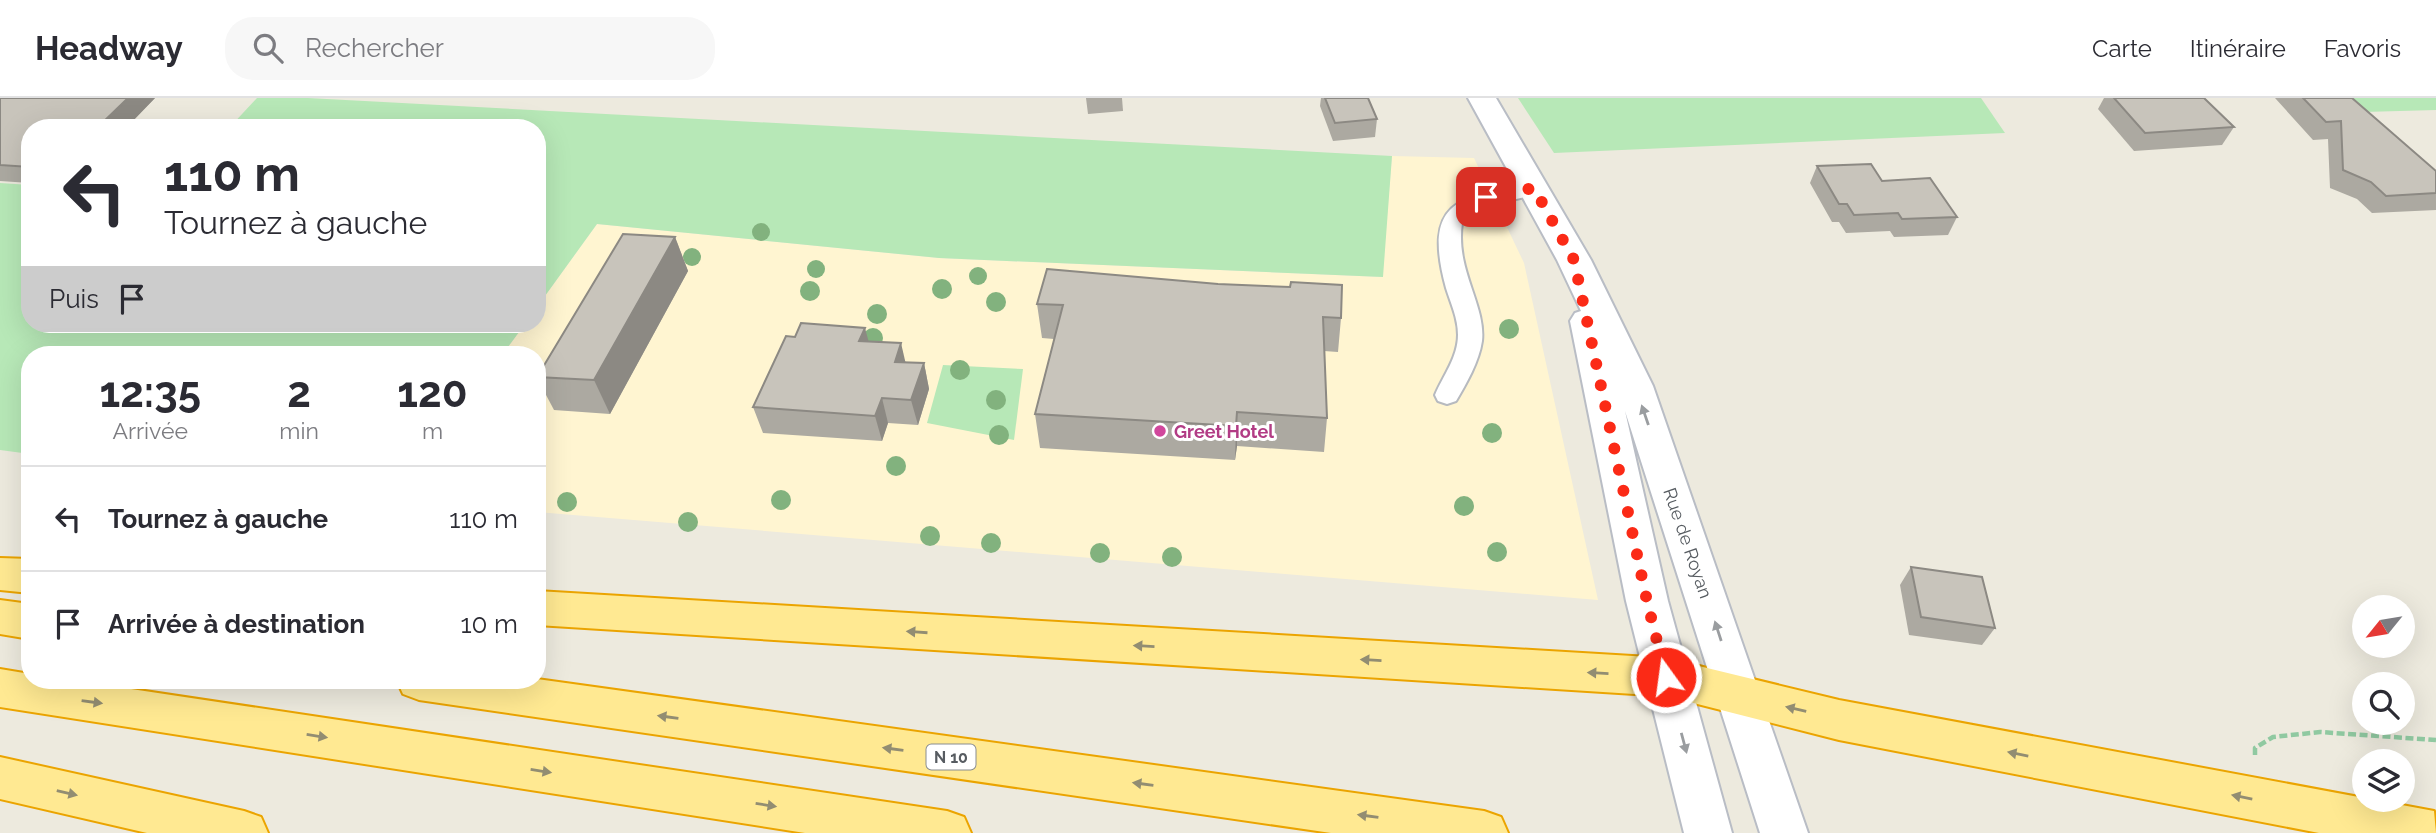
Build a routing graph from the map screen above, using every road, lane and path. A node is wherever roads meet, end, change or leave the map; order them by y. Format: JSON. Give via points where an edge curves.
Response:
{"nodes":[{"id":1,"x":1482,"y":98,"type":"edge"},
{"id":2,"x":1534,"y":188,"type":"junction"},
{"id":3,"x":1574,"y":260,"type":"junction"},
{"id":4,"x":1447,"y":395,"type":"dead end"},
{"id":5,"x":0,"y":574,"type":"edge"},
{"id":6,"x":21,"y":575,"type":"edge"},
{"id":7,"x":546,"y":609,"type":"edge"},
{"id":8,"x":0,"y":617,"type":"edge"},
{"id":9,"x":21,"y":620,"type":"edge"},
{"id":10,"x":1666,"y":677,"type":"junction"},
{"id":11,"x":0,"y":688,"type":"edge"},
{"id":12,"x":475,"y":689,"type":"edge"},
{"id":13,"x":1739,"y":695,"type":"junction"},
{"id":14,"x":2436,"y":740,"type":"edge"},
{"id":15,"x":0,"y":778,"type":"edge"},
{"id":16,"x":2264,"y":801,"type":"junction"},
{"id":17,"x":244,"y":833,"type":"edge"},
{"id":18,"x":947,"y":833,"type":"edge"},
{"id":19,"x":1484,"y":833,"type":"edge"},
{"id":20,"x":1708,"y":833,"type":"edge"},
{"id":21,"x":1784,"y":833,"type":"edge"},
{"id":22,"x":2434,"y":833,"type":"edge"}],
"edges":[{"from":1,"to":2,"type":"main road","name":"Rue de Royan"},
{"from":2,"to":3,"type":"main road","name":"Rue de Royan"},
{"from":2,"to":4,"type":"lane","via":[[1467,203],[1448,225],[1449,250],[1471,339]]},
{"from":3,"to":10,"type":"main road","name":"Rue de Royan"},
{"from":13,"to":3,"type":"main road","name":"Rue de Royan","one_way":true,"via":[[1634,386]]},
{"from":5,"to":6,"type":"highway"},
{"from":10,"to":7,"type":"highway","one_way":true},
{"from":8,"to":9,"type":"highway"},
{"from":10,"to":13,"type":"highway"},
{"from":10,"to":20,"type":"main road","name":"Rue de Royan","one_way":true},
{"from":11,"to":18,"type":"highway","one_way":true},
{"from":19,"to":12,"type":"highway","number":"N 10","one_way":true},
{"from":16,"to":13,"type":"highway","one_way":true,"via":[[1839,720]]},
{"from":13,"to":21,"type":"main road","name":"Rue de Royan"},
{"from":14,"to":16,"type":"path","via":[[2320,732],[2273,737],[2255,748]]},
{"from":15,"to":17,"type":"highway","one_way":true},
{"from":16,"to":22,"type":"highway"}]}
